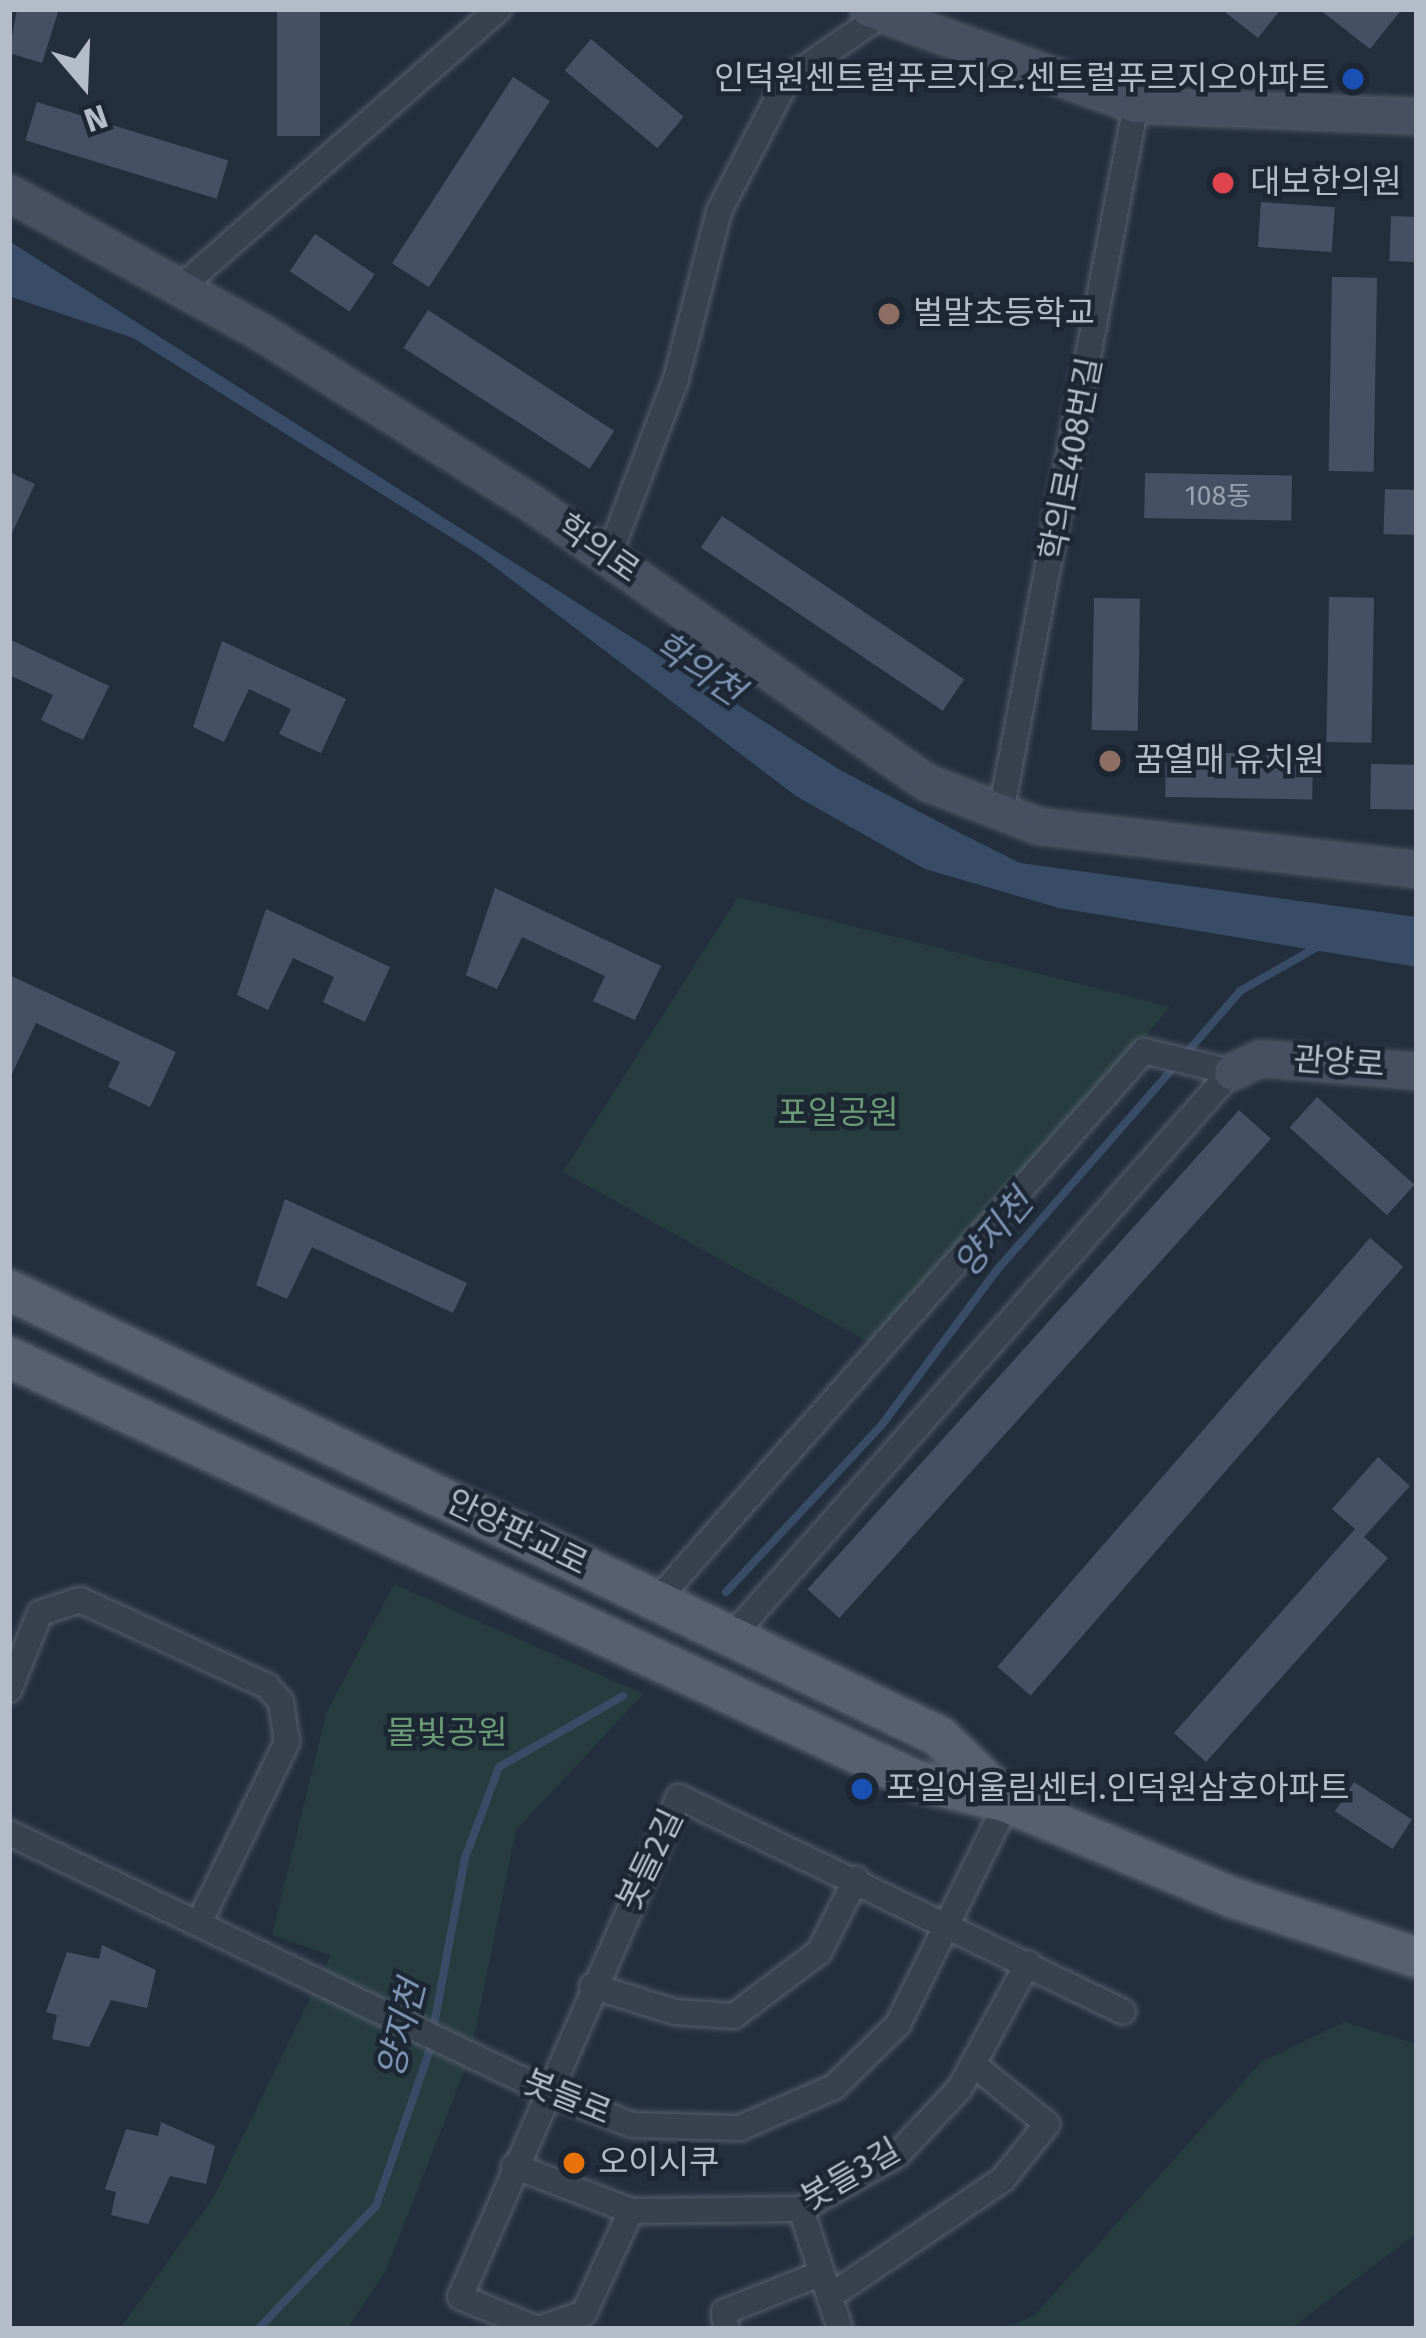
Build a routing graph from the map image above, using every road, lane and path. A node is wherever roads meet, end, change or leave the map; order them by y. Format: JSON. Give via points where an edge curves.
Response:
{"nodes":[{"id":1,"x":499,"y":9,"type":"edge"},
{"id":2,"x":881,"y":11,"type":"edge"},
{"id":3,"x":1136,"y":105,"type":"junction"},
{"id":4,"x":1417,"y":116,"type":"edge"},
{"id":5,"x":9,"y":193,"type":"edge"},
{"id":6,"x":182,"y":287,"type":"junction"},
{"id":7,"x":608,"y":558,"type":"junction"},
{"id":8,"x":1001,"y":812,"type":"junction"},
{"id":9,"x":1417,"y":869,"type":"edge"},
{"id":10,"x":1245,"y":1065,"type":"junction"},
{"id":11,"x":1417,"y":1071,"type":"edge"},
{"id":12,"x":9,"y":1289,"type":"edge"},
{"id":13,"x":9,"y":1358,"type":"edge"},
{"id":14,"x":656,"y":1600,"type":"junction"},
{"id":15,"x":732,"y":1636,"type":"junction"},
{"id":16,"x":9,"y":1690,"type":"edge"},
{"id":17,"x":1007,"y":1802,"type":"junction"},
{"id":18,"x":9,"y":1833,"type":"edge"},
{"id":19,"x":856,"y":1880,"type":"junction"},
{"id":20,"x":947,"y":1922,"type":"junction"},
{"id":21,"x":200,"y":1923,"type":"junction"},
{"id":22,"x":1417,"y":1957,"type":"edge"},
{"id":23,"x":1028,"y":1963,"type":"junction"},
{"id":24,"x":592,"y":1986,"type":"junction"},
{"id":25,"x":1123,"y":2012,"type":"dead end"},
{"id":26,"x":973,"y":2064,"type":"junction"},
{"id":27,"x":548,"y":2092,"type":"junction"},
{"id":28,"x":514,"y":2166,"type":"junction"},
{"id":29,"x":800,"y":2209,"type":"junction"},
{"id":30,"x":631,"y":2211,"type":"junction"},
{"id":31,"x":823,"y":2286,"type":"junction"},
{"id":32,"x":538,"y":2329,"type":"edge"},
{"id":33,"x":726,"y":2329,"type":"edge"},
{"id":34,"x":840,"y":2329,"type":"edge"}],
"edges":[{"from":1,"to":6,"type":"street"},
{"from":2,"to":3,"type":"street"},
{"from":2,"to":7,"type":"street","via":[[787,80],[719,211],[676,379]]},
{"from":3,"to":4,"type":"street"},
{"from":3,"to":8,"type":"street","name":"학의로408번길"},
{"from":5,"to":6,"type":"street","name":"학의로"},
{"from":6,"to":7,"type":"street","name":"학의로"},
{"from":7,"to":8,"type":"street","name":"학의로","via":[[926,782]]},
{"from":8,"to":9,"type":"street","name":"학의로","via":[[1094,836]]},
{"from":10,"to":11,"type":"street","name":"관양로"},
{"from":10,"to":14,"type":"street","via":[[1144,1051]]},
{"from":10,"to":15,"type":"street"},
{"from":12,"to":14,"type":"main road","name":"안양판교로"},
{"from":13,"to":17,"type":"main road","name":"안양판교로","via":[[915,1780]]},
{"from":14,"to":15,"type":"main road","name":"안양판교로"},
{"from":15,"to":17,"type":"main road","name":"안양판교로","via":[[940,1736]]},
{"from":16,"to":21,"type":"street","via":[[40,1612],[80,1600],[267,1686],[281,1702],[287,1742]]},
{"from":17,"to":20,"type":"street","name":"봇들로"},
{"from":17,"to":22,"type":"main road","name":"안양판교로","via":[[1229,1896]]},
{"from":18,"to":21,"type":"street","name":"봇들로"},
{"from":19,"to":20,"type":"street","name":"봇들2길"},
{"from":19,"to":24,"type":"street","via":[[819,1952],[734,2016],[675,2012]]},
{"from":19,"to":24,"type":"street","name":"봇들2길","via":[[679,1797]]},
{"from":20,"to":23,"type":"street","name":"봇들2길"},
{"from":20,"to":27,"type":"street","name":"봇들로","via":[[898,2024],[834,2086],[740,2128],[632,2125]]},
{"from":21,"to":27,"type":"street","name":"봇들로"},
{"from":23,"to":25,"type":"street","name":"봇들2길"},
{"from":23,"to":26,"type":"street","name":"봇들3길"},
{"from":24,"to":27,"type":"street","name":"봇들2길"},
{"from":26,"to":29,"type":"street","name":"봇들3길","via":[[897,2155]]},
{"from":26,"to":31,"type":"street","via":[[1047,2124],[1003,2179]]},
{"from":27,"to":28,"type":"street","name":"봇들2길"},
{"from":28,"to":30,"type":"street","name":"봇들3길"},
{"from":28,"to":32,"type":"street","name":"봇들2길","via":[[460,2297]]},
{"from":29,"to":30,"type":"street","name":"봇들3길"},
{"from":29,"to":31,"type":"street"},
{"from":30,"to":32,"type":"street","name":"봇들2길","via":[[584,2313]]},
{"from":31,"to":33,"type":"street","via":[[724,2312]]},
{"from":31,"to":34,"type":"street"}]}
